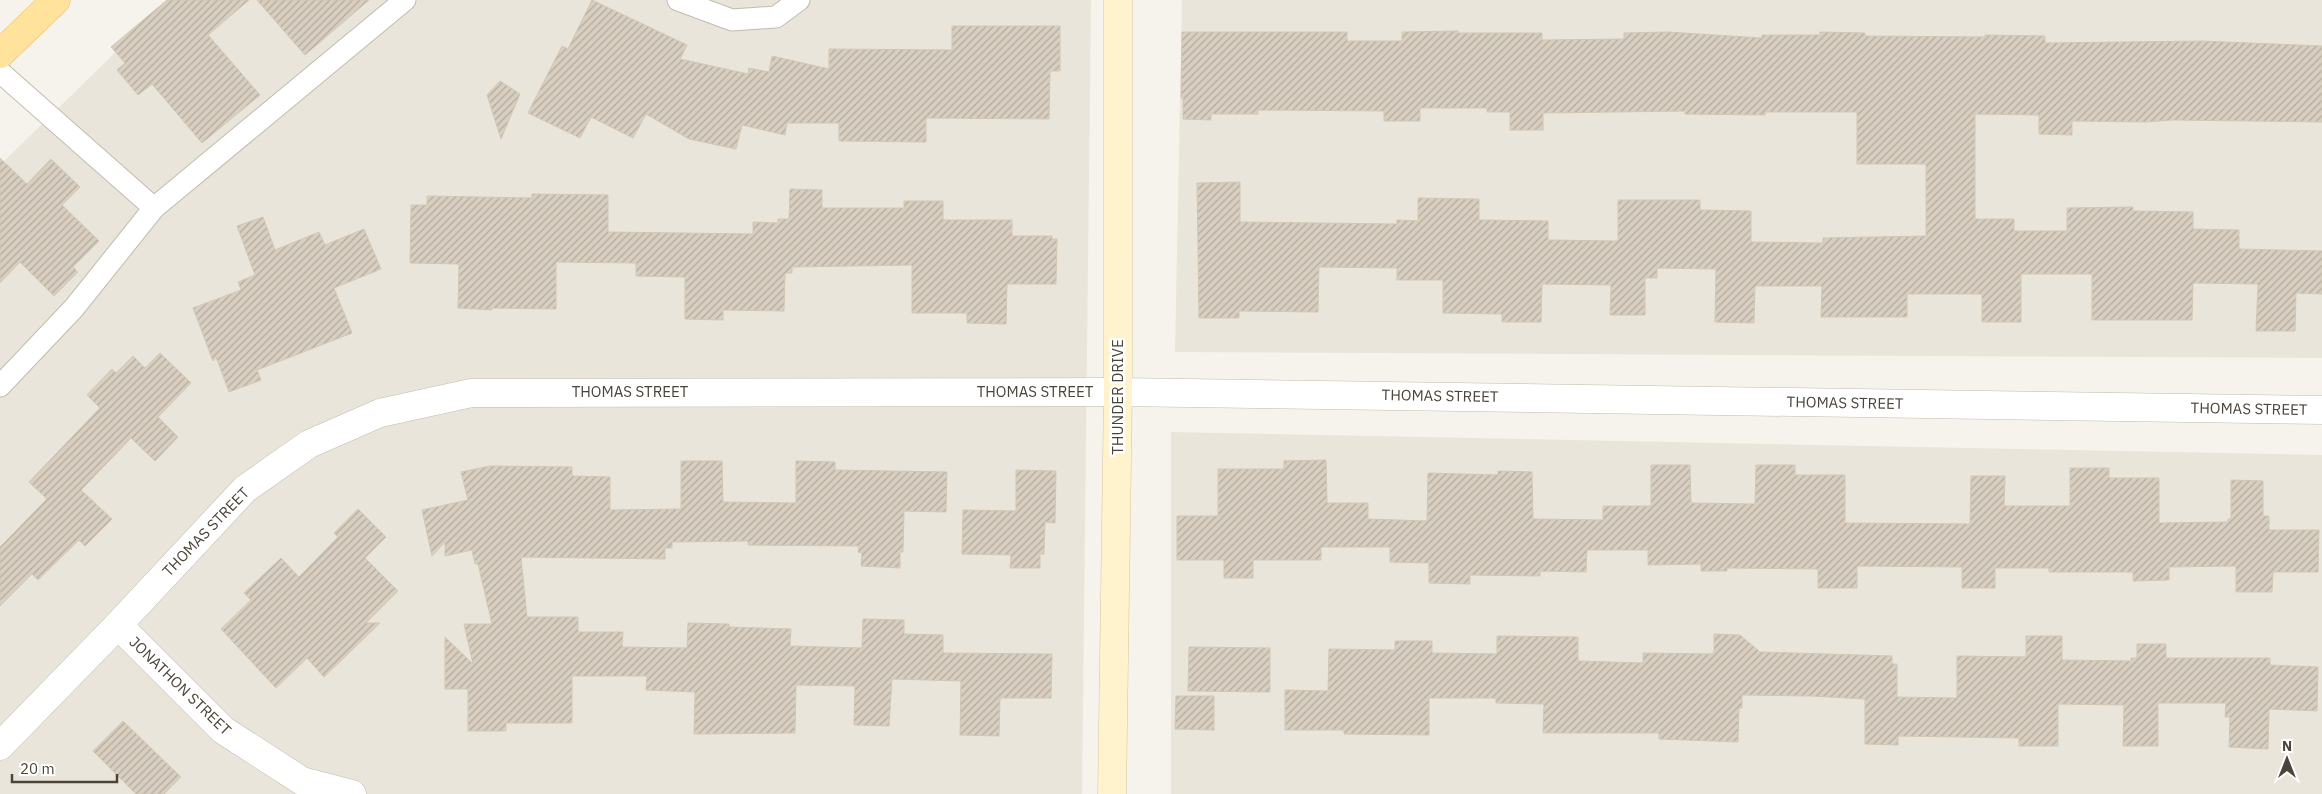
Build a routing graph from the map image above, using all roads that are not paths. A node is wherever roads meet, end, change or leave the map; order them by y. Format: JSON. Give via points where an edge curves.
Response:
{"nodes":[{"id":1,"x":56,"y":0,"type":"edge"},
{"id":2,"x":405,"y":0,"type":"edge"},
{"id":3,"x":678,"y":0,"type":"edge"},
{"id":4,"x":799,"y":0,"type":"edge"},
{"id":5,"x":1118,"y":0,"type":"edge"},
{"id":6,"x":0,"y":54,"type":"edge"},
{"id":7,"x":0,"y":72,"type":"edge"},
{"id":8,"x":154,"y":208,"type":"junction"},
{"id":9,"x":0,"y":386,"type":"edge"},
{"id":10,"x":1118,"y":392,"type":"junction"},
{"id":11,"x":2322,"y":410,"type":"edge"},
{"id":12,"x":118,"y":625,"type":"junction"},
{"id":13,"x":0,"y":746,"type":"edge"},
{"id":14,"x":352,"y":794,"type":"edge"},
{"id":15,"x":1112,"y":794,"type":"edge"}],
"edges":[{"from":1,"to":6,"type":"main road"},
{"from":2,"to":8,"type":"lane"},
{"from":3,"to":4,"type":"lane","via":[[732,20],[776,17]]},
{"from":5,"to":10,"type":"street","name":"THUNDER DRIVE"},
{"from":7,"to":8,"type":"lane"},
{"from":8,"to":9,"type":"lane","via":[[74,308]]},
{"from":10,"to":11,"type":"street","name":"THOMAS STREET"},
{"from":10,"to":12,"type":"street","name":"THOMAS STREET","via":[[470,393],[390,411],[309,444],[245,489]]},
{"from":10,"to":15,"type":"street","name":"THUNDER DRIVE"},
{"from":12,"to":13,"type":"street","name":"THOMAS STREET"},
{"from":12,"to":14,"type":"street","name":"JONATHON STREET","via":[[223,730],[302,781]]}]}
